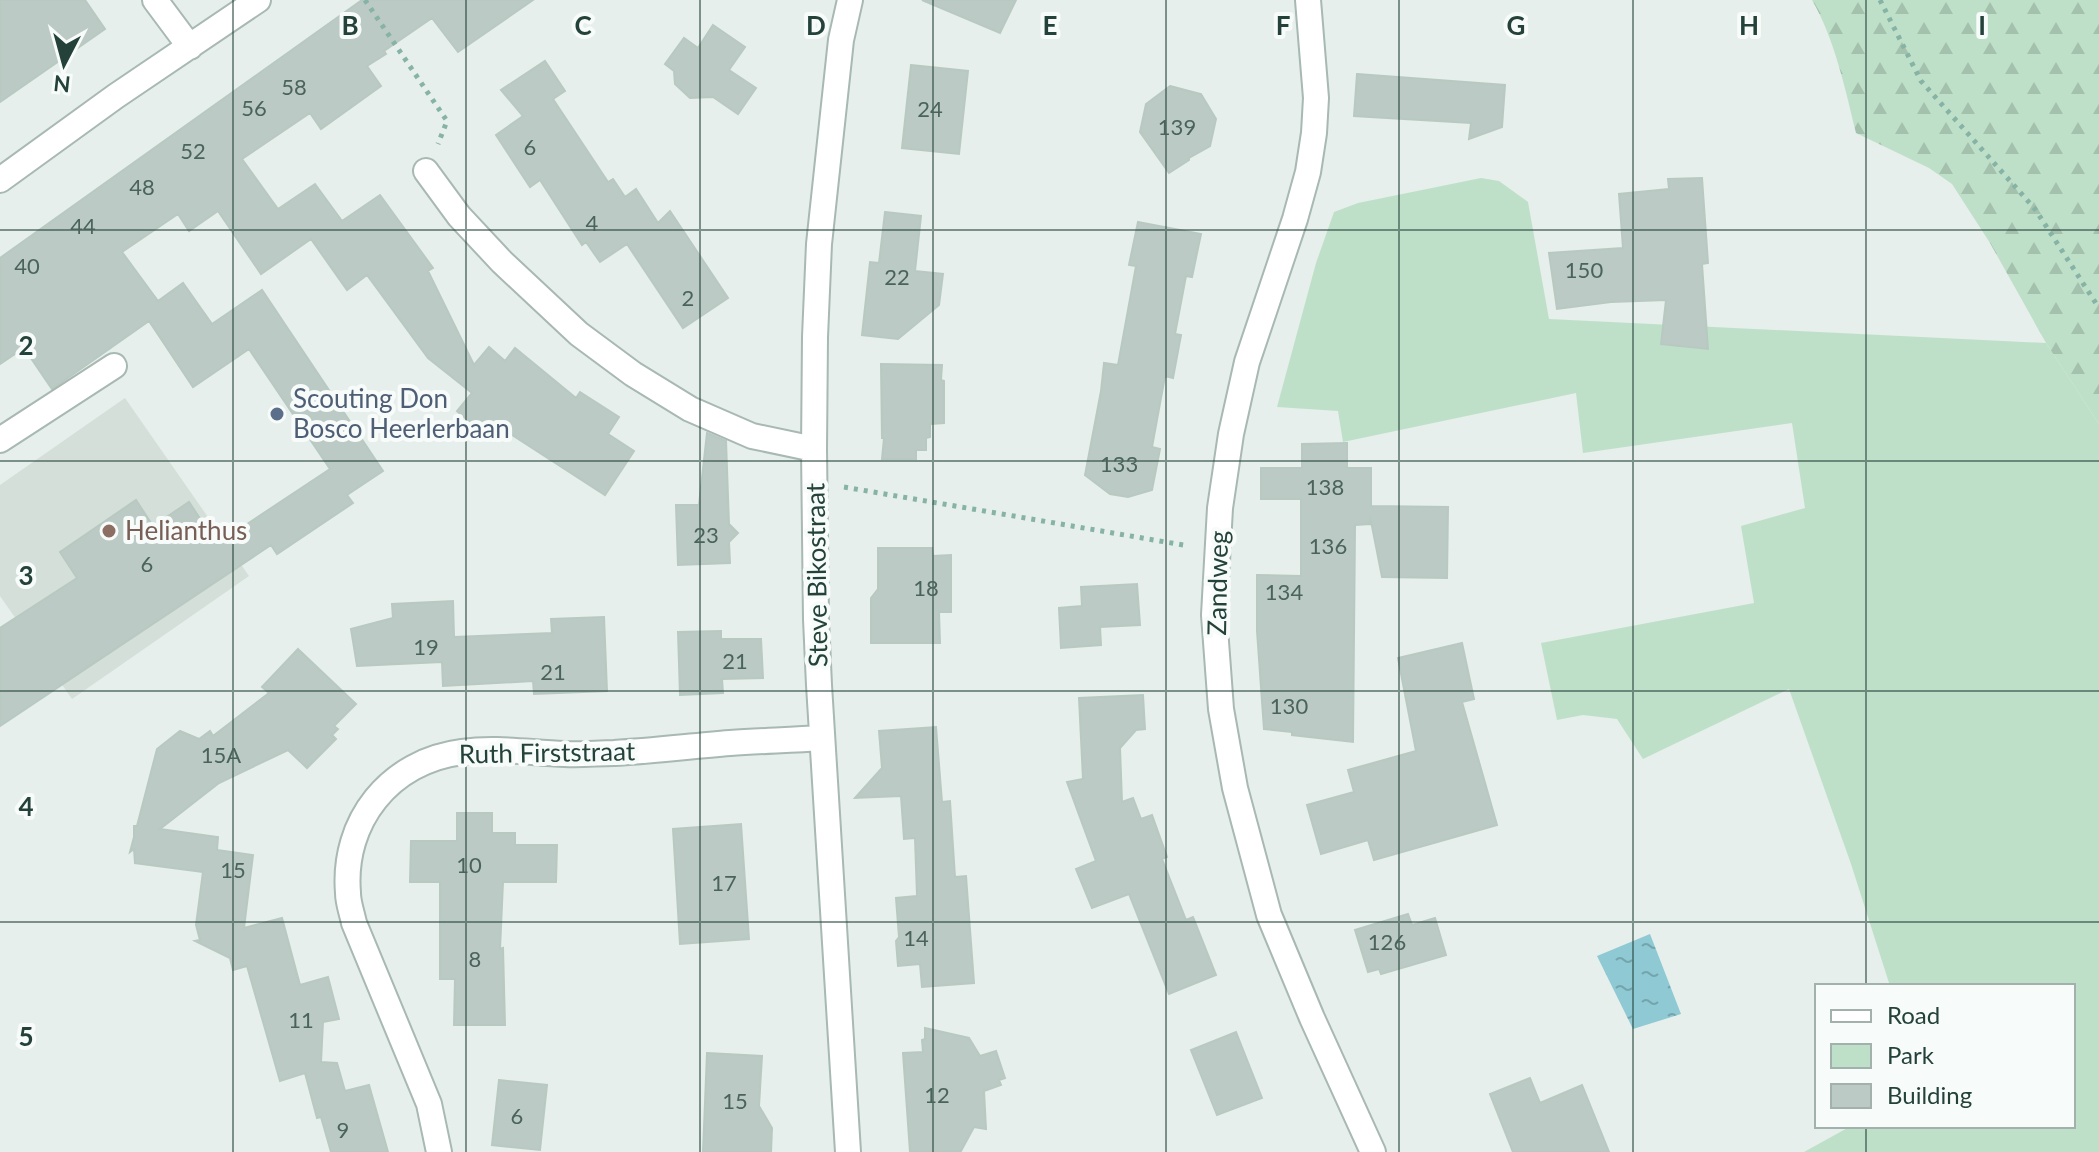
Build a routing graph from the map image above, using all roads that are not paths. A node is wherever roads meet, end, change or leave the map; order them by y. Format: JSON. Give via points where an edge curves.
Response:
{"nodes":[{"id":1,"x":155,"y":0,"type":"edge"},
{"id":2,"x":258,"y":0,"type":"edge"},
{"id":3,"x":850,"y":0,"type":"edge"},
{"id":4,"x":1308,"y":0,"type":"edge"},
{"id":5,"x":190,"y":47,"type":"junction"},
{"id":6,"x":426,"y":171,"type":"road end"},
{"id":7,"x":0,"y":180,"type":"edge"},
{"id":8,"x":114,"y":366,"type":"dead end"},
{"id":9,"x":0,"y":440,"type":"edge"},
{"id":10,"x":814,"y":449,"type":"junction"},
{"id":11,"x":822,"y":738,"type":"junction"},
{"id":12,"x":439,"y":1152,"type":"edge"},
{"id":13,"x":848,"y":1152,"type":"edge"},
{"id":14,"x":1373,"y":1152,"type":"edge"}],
"edges":[{"from":1,"to":5,"type":"street"},
{"from":2,"to":5,"type":"street"},
{"from":3,"to":10,"type":"street","name":"Steve Bikostraat","via":[[819,244]]},
{"from":4,"to":14,"type":"street","name":"Zandweg","via":[[1314,133],[1295,219],[1247,362],[1231,434],[1220,508],[1214,615],[1221,709],[1235,788],[1269,915]]},
{"from":5,"to":7,"type":"street"},
{"from":6,"to":10,"type":"street","via":[[502,262],[579,334],[633,374],[690,409],[752,436]]},
{"from":8,"to":9,"type":"street"},
{"from":10,"to":11,"type":"street","name":"Steve Bikostraat"},
{"from":11,"to":12,"type":"street","name":"Ruth Firststraat","via":[[639,752],[460,752],[423,761],[377,796],[362,816],[352,849],[348,895],[354,923],[429,1104]]},
{"from":11,"to":13,"type":"street","name":"Steve Bikostraat"}]}
